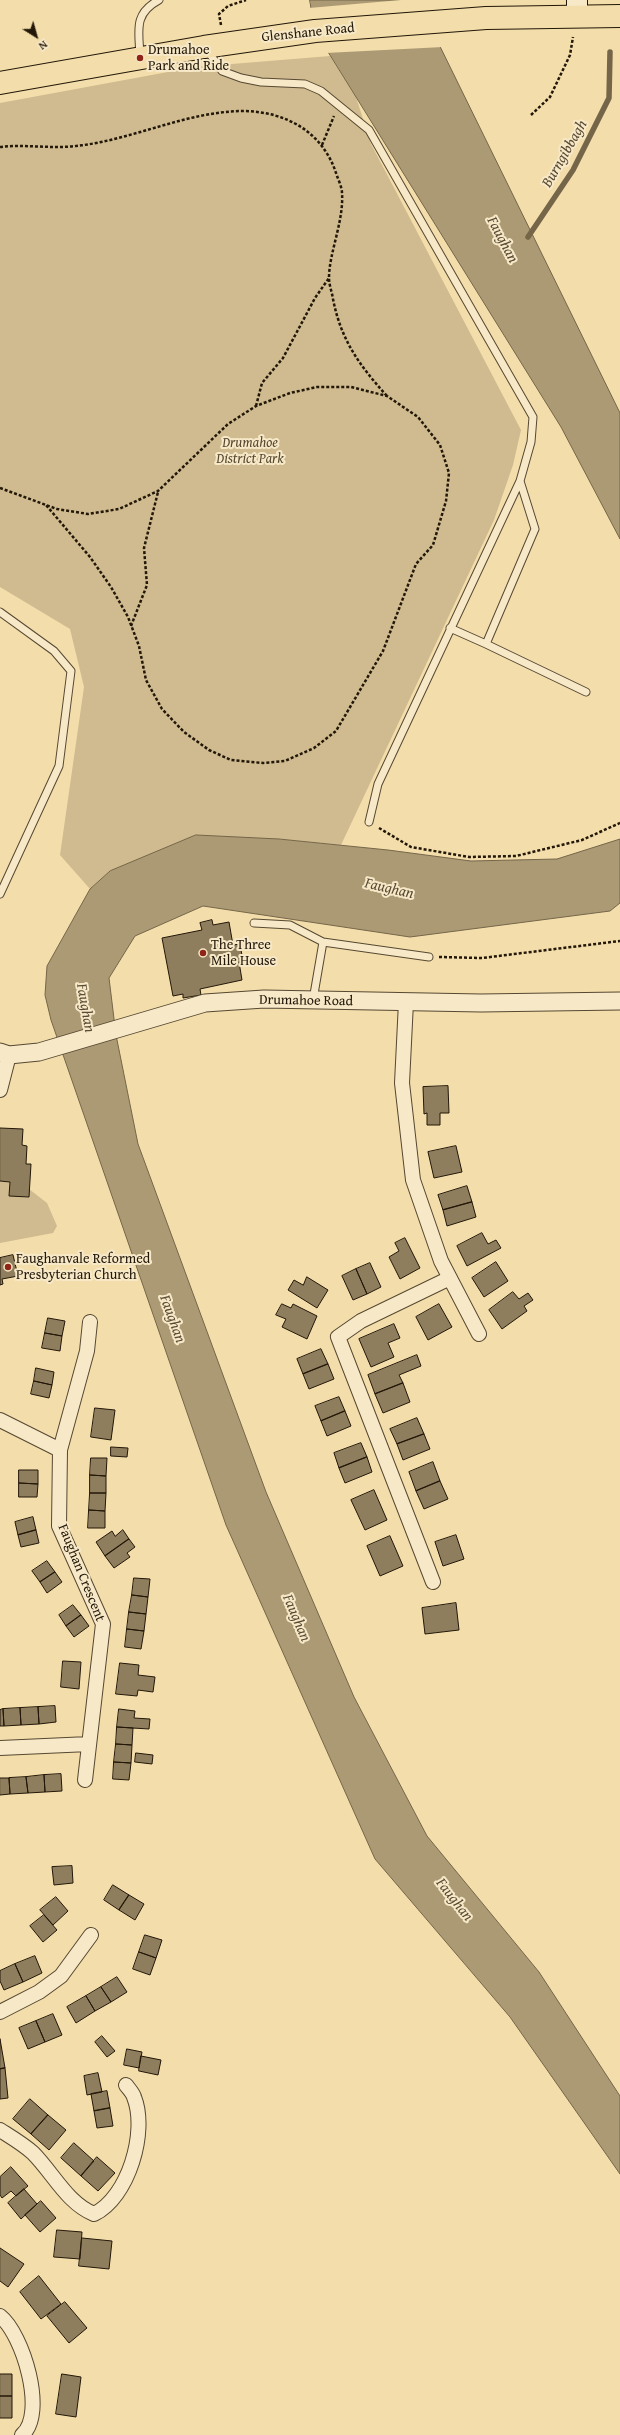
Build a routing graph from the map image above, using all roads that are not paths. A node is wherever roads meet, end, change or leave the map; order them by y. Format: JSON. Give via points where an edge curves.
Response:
{"nodes":[{"id":1,"x":159,"y":0,"type":"edge"},
{"id":2,"x":577,"y":8,"type":"edge"},
{"id":3,"x":620,"y":16,"type":"edge"},
{"id":4,"x":214,"y":45,"type":"junction"},
{"id":5,"x":140,"y":58,"type":"junction"},
{"id":6,"x":0,"y":83,"type":"edge"},
{"id":7,"x":520,"y":481,"type":"junction"},
{"id":8,"x":0,"y":612,"type":"edge"},
{"id":9,"x":450,"y":628,"type":"junction"},
{"id":10,"x":486,"y":644,"type":"junction"},
{"id":11,"x":586,"y":692,"type":"dead end"},
{"id":12,"x":369,"y":822,"type":"road end"},
{"id":13,"x":0,"y":894,"type":"edge"},
{"id":14,"x":254,"y":923,"type":"dead end"},
{"id":15,"x":323,"y":942,"type":"junction"},
{"id":16,"x":429,"y":957,"type":"road end"},
{"id":17,"x":313,"y":1000,"type":"junction"},
{"id":18,"x":620,"y":1001,"type":"edge"},
{"id":19,"x":406,"y":1002,"type":"junction"},
{"id":20,"x":5,"y":1054,"type":"edge"},
{"id":21,"x":0,"y":1090,"type":"edge"},
{"id":22,"x":450,"y":1278,"type":"junction"},
{"id":23,"x":90,"y":1322,"type":"dead end"},
{"id":24,"x":478,"y":1334,"type":"dead end"},
{"id":25,"x":0,"y":1420,"type":"edge"},
{"id":26,"x":60,"y":1450,"type":"junction"},
{"id":27,"x":433,"y":1582,"type":"dead end"},
{"id":28,"x":89,"y":1744,"type":"junction"},
{"id":29,"x":0,"y":1748,"type":"edge"},
{"id":30,"x":85,"y":1780,"type":"dead end"},
{"id":31,"x":91,"y":1935,"type":"dead end"},
{"id":32,"x":0,"y":2012,"type":"edge"},
{"id":33,"x":126,"y":2085,"type":"dead end"},
{"id":34,"x":0,"y":2130,"type":"edge"},
{"id":35,"x":0,"y":2316,"type":"edge"},
{"id":36,"x":22,"y":2435,"type":"edge"}],
"edges":[{"from":1,"to":5,"type":"lane","via":[[150,5],[139,21]]},
{"from":2,"to":3,"type":"highway","name":"Glenshane Road"},
{"from":2,"to":4,"type":"highway","name":"Glenshane Road","via":[[486,18],[315,31]]},
{"from":4,"to":5,"type":"highway","name":"Glenshane Road"},
{"from":4,"to":7,"type":"lane","via":[[222,71],[262,82],[305,84],[321,91],[369,130],[533,417],[531,442]]},
{"from":5,"to":6,"type":"highway","name":"Glenshane Road"},
{"from":7,"to":9,"type":"lane"},
{"from":7,"to":10,"type":"lane","via":[[536,529]]},
{"from":8,"to":13,"type":"lane","via":[[54,651],[71,671],[59,766]]},
{"from":9,"to":10,"type":"lane"},
{"from":9,"to":12,"type":"lane","via":[[378,784]]},
{"from":10,"to":11,"type":"lane"},
{"from":14,"to":15,"type":"lane","via":[[290,926]]},
{"from":15,"to":16,"type":"lane"},
{"from":15,"to":17,"type":"lane"},
{"from":17,"to":19,"type":"street","name":"Drumahoe Road"},
{"from":17,"to":20,"type":"street","name":"Drumahoe Road","via":[[264,999],[205,1003],[39,1052]]},
{"from":18,"to":19,"type":"street","name":"Drumahoe Road"},
{"from":19,"to":22,"type":"street","via":[[402,1083],[413,1180],[441,1261]]},
{"from":20,"to":21,"type":"street"},
{"from":22,"to":24,"type":"street"},
{"from":22,"to":27,"type":"street","via":[[361,1321],[338,1337]]},
{"from":23,"to":26,"type":"street","name":"Faughan Crescent","via":[[87,1351]]},
{"from":25,"to":26,"type":"street"},
{"from":26,"to":28,"type":"street","name":"Faughan Crescent","via":[[59,1526],[103,1624]]},
{"from":28,"to":29,"type":"street"},
{"from":28,"to":30,"type":"street","name":"Faughan Crescent"},
{"from":31,"to":32,"type":"street","via":[[61,1976],[39,1992]]},
{"from":33,"to":34,"type":"street","via":[[134,2097],[137,2116],[138,2133],[133,2158],[127,2179],[116,2196],[101,2211],[94,2214],[86,2211],[74,2200],[33,2153]]},
{"from":35,"to":36,"type":"street","via":[[19,2342],[31,2382],[30,2417],[26,2431]]}]}
